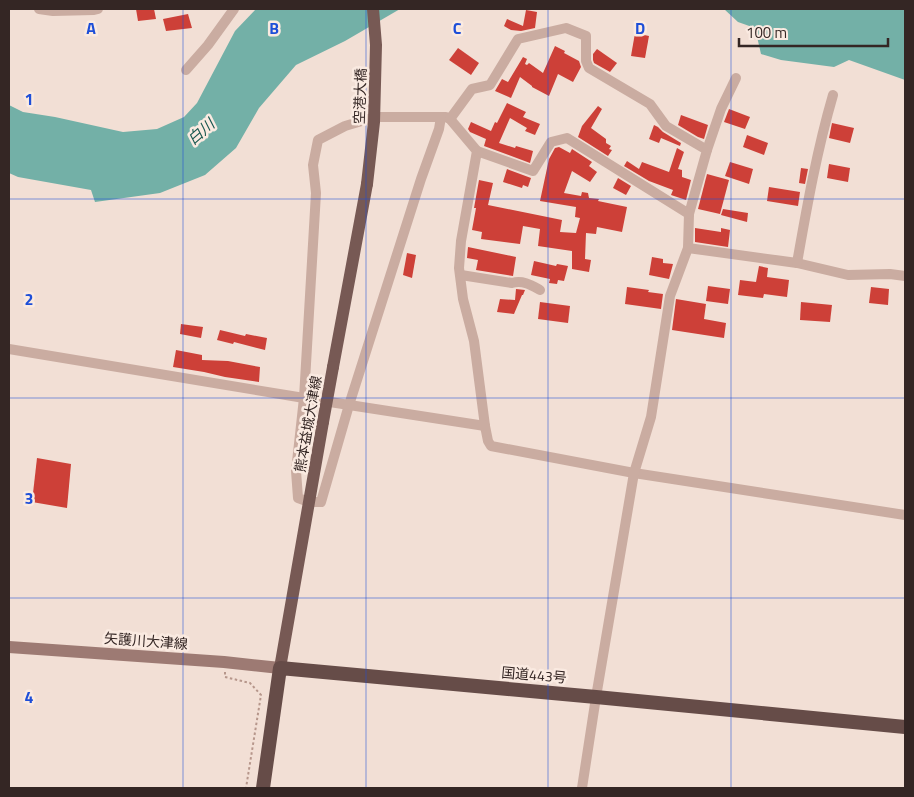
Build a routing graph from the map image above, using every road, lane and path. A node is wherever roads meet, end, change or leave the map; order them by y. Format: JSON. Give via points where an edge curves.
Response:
{"nodes":[{"id":1,"x":40,"y":9,"type":"edge"},
{"id":2,"x":98,"y":9,"type":"edge"},
{"id":3,"x":234,"y":9,"type":"edge"},
{"id":4,"x":373,"y":9,"type":"edge"},
{"id":5,"x":186,"y":70,"type":"dead end"},
{"id":6,"x":736,"y":78,"type":"dead end"},
{"id":7,"x":833,"y":95,"type":"dead end"},
{"id":8,"x":446,"y":118,"type":"junction"},
{"id":9,"x":707,"y":150,"type":"junction"},
{"id":10,"x":477,"y":151,"type":"junction"},
{"id":11,"x":367,"y":184,"type":"joint"},
{"id":12,"x":690,"y":214,"type":"junction"},
{"id":13,"x":688,"y":248,"type":"junction"},
{"id":14,"x":797,"y":262,"type":"junction"},
{"id":15,"x":461,"y":275,"type":"junction"},
{"id":16,"x":905,"y":276,"type":"edge"},
{"id":17,"x":540,"y":290,"type":"dead end"},
{"id":18,"x":9,"y":349,"type":"edge"},
{"id":19,"x":304,"y":398,"type":"junction"},
{"id":20,"x":349,"y":405,"type":"junction"},
{"id":21,"x":485,"y":426,"type":"junction"},
{"id":22,"x":634,"y":474,"type":"junction"},
{"id":23,"x":309,"y":502,"type":"junction"},
{"id":24,"x":905,"y":515,"type":"edge"},
{"id":25,"x":9,"y":646,"type":"edge"},
{"id":26,"x":224,"y":662,"type":"junction"},
{"id":27,"x":280,"y":668,"type":"junction"},
{"id":28,"x":596,"y":697,"type":"junction"},
{"id":29,"x":905,"y":727,"type":"edge"},
{"id":30,"x":246,"y":788,"type":"edge"},
{"id":31,"x":263,"y":788,"type":"edge"},
{"id":32,"x":582,"y":788,"type":"edge"}],
"edges":[{"from":1,"to":2,"type":"street"},
{"from":3,"to":5,"type":"street"},
{"from":4,"to":11,"type":"main road","name":"空港大橋","bridge":true,"via":[[376,46],[374,122]]},
{"from":6,"to":9,"type":"street"},
{"from":7,"to":14,"type":"street"},
{"from":8,"to":9,"type":"street","via":[[472,89],[490,85],[518,39],[566,28],[586,36],[589,68],[650,104],[666,126]]},
{"from":8,"to":10,"type":"street"},
{"from":8,"to":19,"type":"street","via":[[375,117],[345,126],[318,140],[313,165],[316,193]]},
{"from":8,"to":20,"type":"street","via":[[421,179]]},
{"from":9,"to":12,"type":"street"},
{"from":10,"to":12,"type":"street","via":[[534,171],[551,142],[567,138]]},
{"from":10,"to":15,"type":"street","via":[[461,241]]},
{"from":11,"to":23,"type":"main road","name":"熊本益城大津線","bridge":true},
{"from":12,"to":13,"type":"street"},
{"from":13,"to":14,"type":"street"},
{"from":13,"to":22,"type":"street","via":[[670,296],[651,417]]},
{"from":14,"to":16,"type":"street","via":[[848,275]]},
{"from":15,"to":17,"type":"street","via":[[512,283],[519,281]]},
{"from":15,"to":21,"type":"street"},
{"from":18,"to":19,"type":"street"},
{"from":19,"to":20,"type":"street"},
{"from":19,"to":23,"type":"street","via":[[296,472],[298,498]]},
{"from":20,"to":21,"type":"street"},
{"from":20,"to":23,"type":"street","via":[[321,502]]},
{"from":21,"to":22,"type":"street","via":[[491,446]]},
{"from":22,"to":24,"type":"street"},
{"from":22,"to":28,"type":"street"},
{"from":23,"to":27,"type":"main road","name":"熊本益城大津線"},
{"from":25,"to":26,"type":"main road","name":"矢護川大津線"},
{"from":26,"to":27,"type":"main road","name":"矢護川大津線"},
{"from":26,"to":30,"type":"path","via":[[225,677],[250,683],[261,695]]},
{"from":27,"to":28,"type":"highway","name":"国道443号"},
{"from":27,"to":31,"type":"highway"},
{"from":28,"to":29,"type":"highway","name":"国道443号"},
{"from":28,"to":32,"type":"street"}]}
